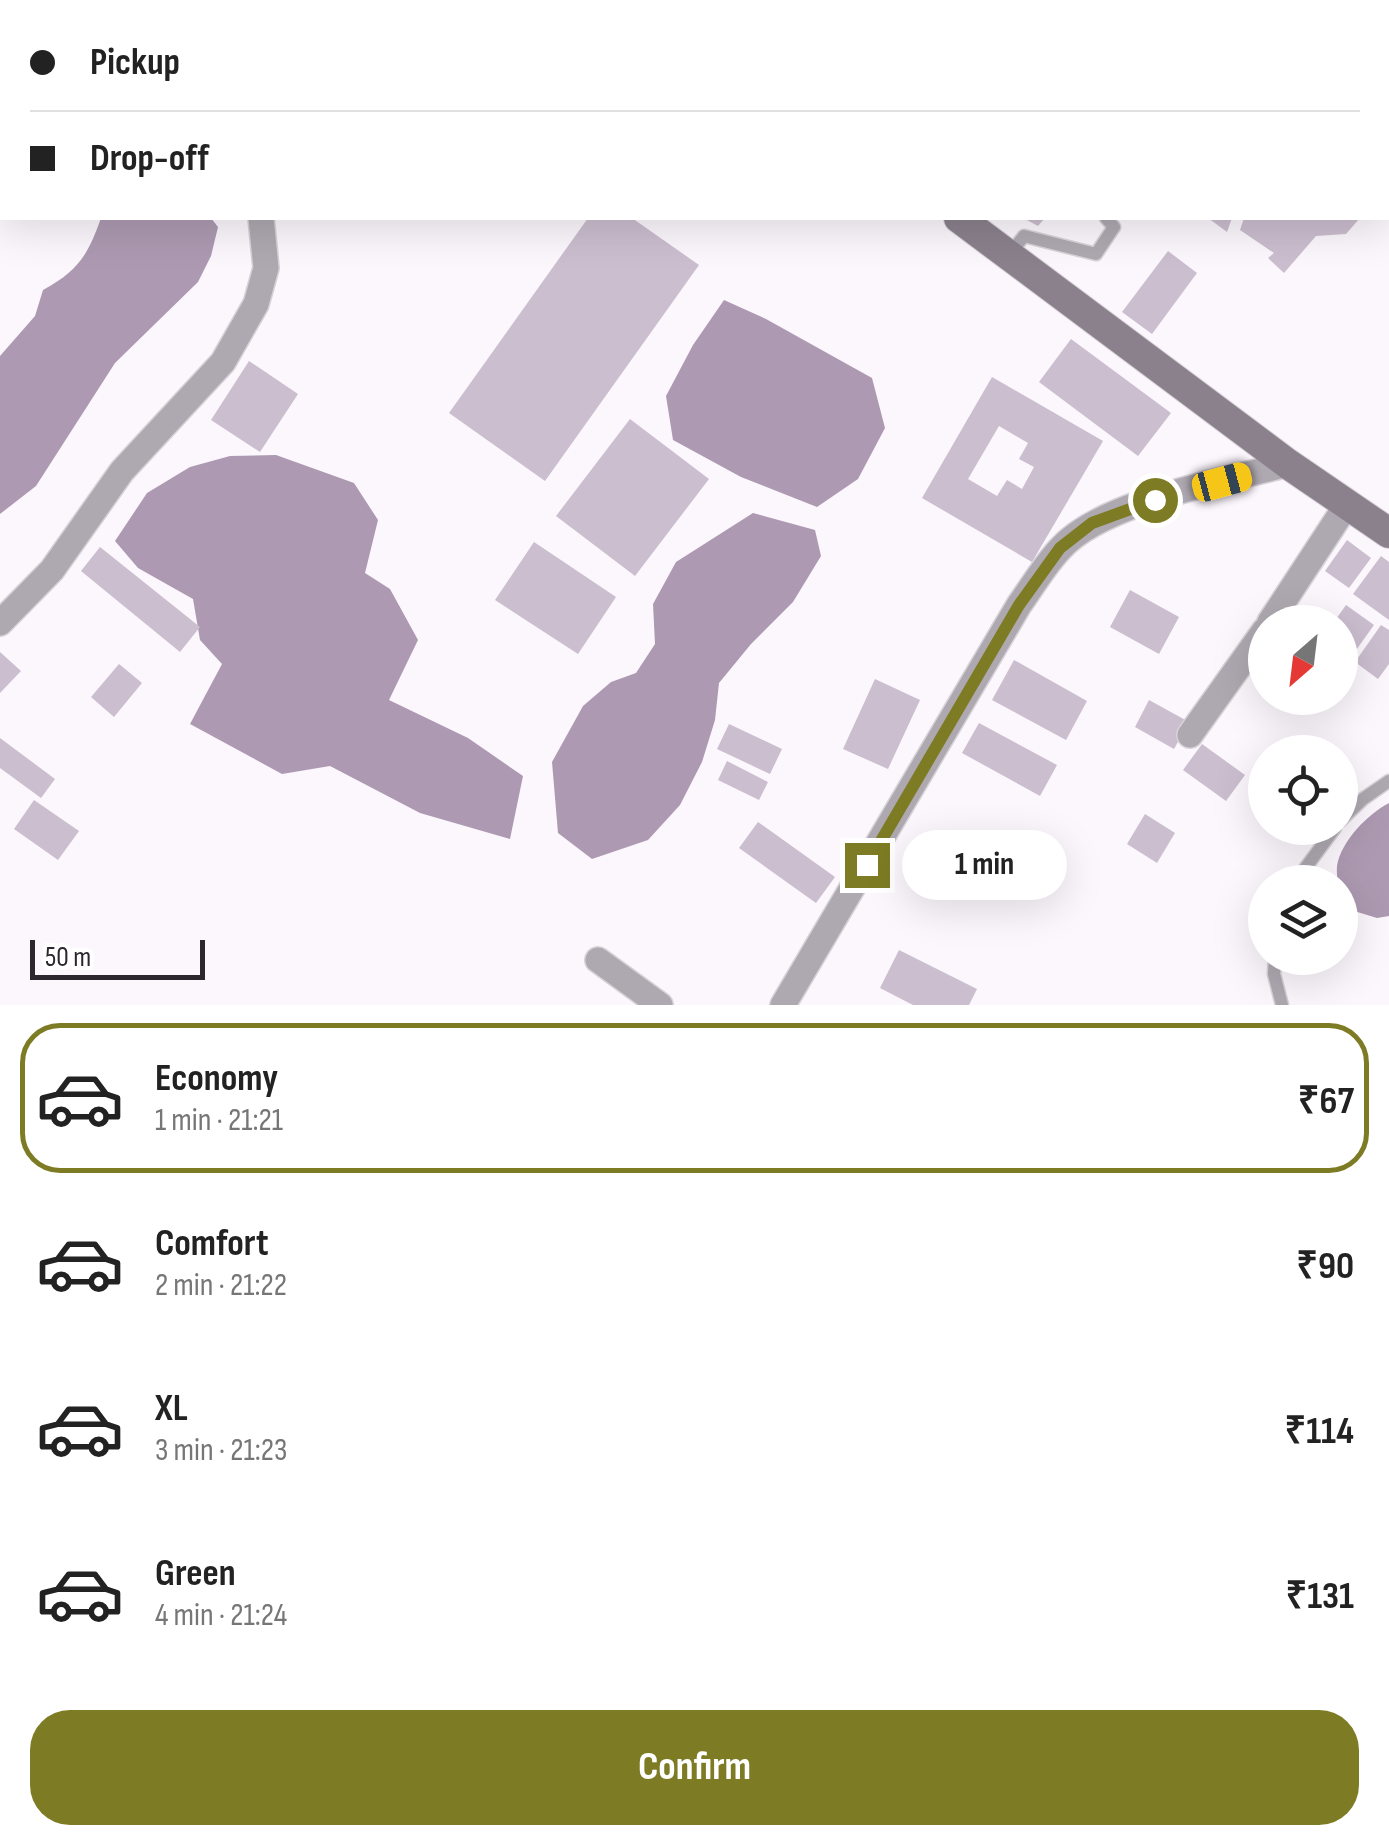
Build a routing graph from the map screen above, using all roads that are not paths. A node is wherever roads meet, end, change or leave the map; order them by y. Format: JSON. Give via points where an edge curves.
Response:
{"nodes":[{"id":1,"x":261,"y":220,"type":"edge"},
{"id":2,"x":962,"y":220,"type":"edge"},
{"id":3,"x":1108,"y":220,"type":"edge"},
{"id":4,"x":1009,"y":255,"type":"junction"},
{"id":5,"x":1288,"y":464,"type":"junction"},
{"id":6,"x":1348,"y":503,"type":"junction"},
{"id":7,"x":1389,"y":533,"type":"edge"},
{"id":8,"x":1281,"y":605,"type":"edge"},
{"id":9,"x":0,"y":622,"type":"edge"},
{"id":10,"x":1248,"y":654,"type":"edge"},
{"id":11,"x":1190,"y":735,"type":"dead end"},
{"id":12,"x":1389,"y":782,"type":"edge"},
{"id":13,"x":1358,"y":804,"type":"edge"},
{"id":14,"x":598,"y":960,"type":"dead end"},
{"id":15,"x":1274,"y":975,"type":"edge"},
{"id":16,"x":660,"y":1005,"type":"edge"},
{"id":17,"x":783,"y":1005,"type":"edge"},
{"id":18,"x":1282,"y":1005,"type":"edge"}],
"edges":[{"from":1,"to":9,"type":"street","via":[[266,268],[256,304],[223,362],[122,471],[52,570]]},
{"from":2,"to":4,"type":"main road"},
{"from":3,"to":4,"type":"lane","via":[[1114,227],[1096,254],[1024,236]]},
{"from":4,"to":5,"type":"main road"},
{"from":5,"to":6,"type":"main road"},
{"from":5,"to":17,"type":"street","via":[[1092,523],[1060,548],[1019,605]]},
{"from":6,"to":7,"type":"main road"},
{"from":6,"to":8,"type":"street"},
{"from":10,"to":11,"type":"street"},
{"from":12,"to":13,"type":"lane"},
{"from":14,"to":16,"type":"street"},
{"from":15,"to":18,"type":"lane"}]}
